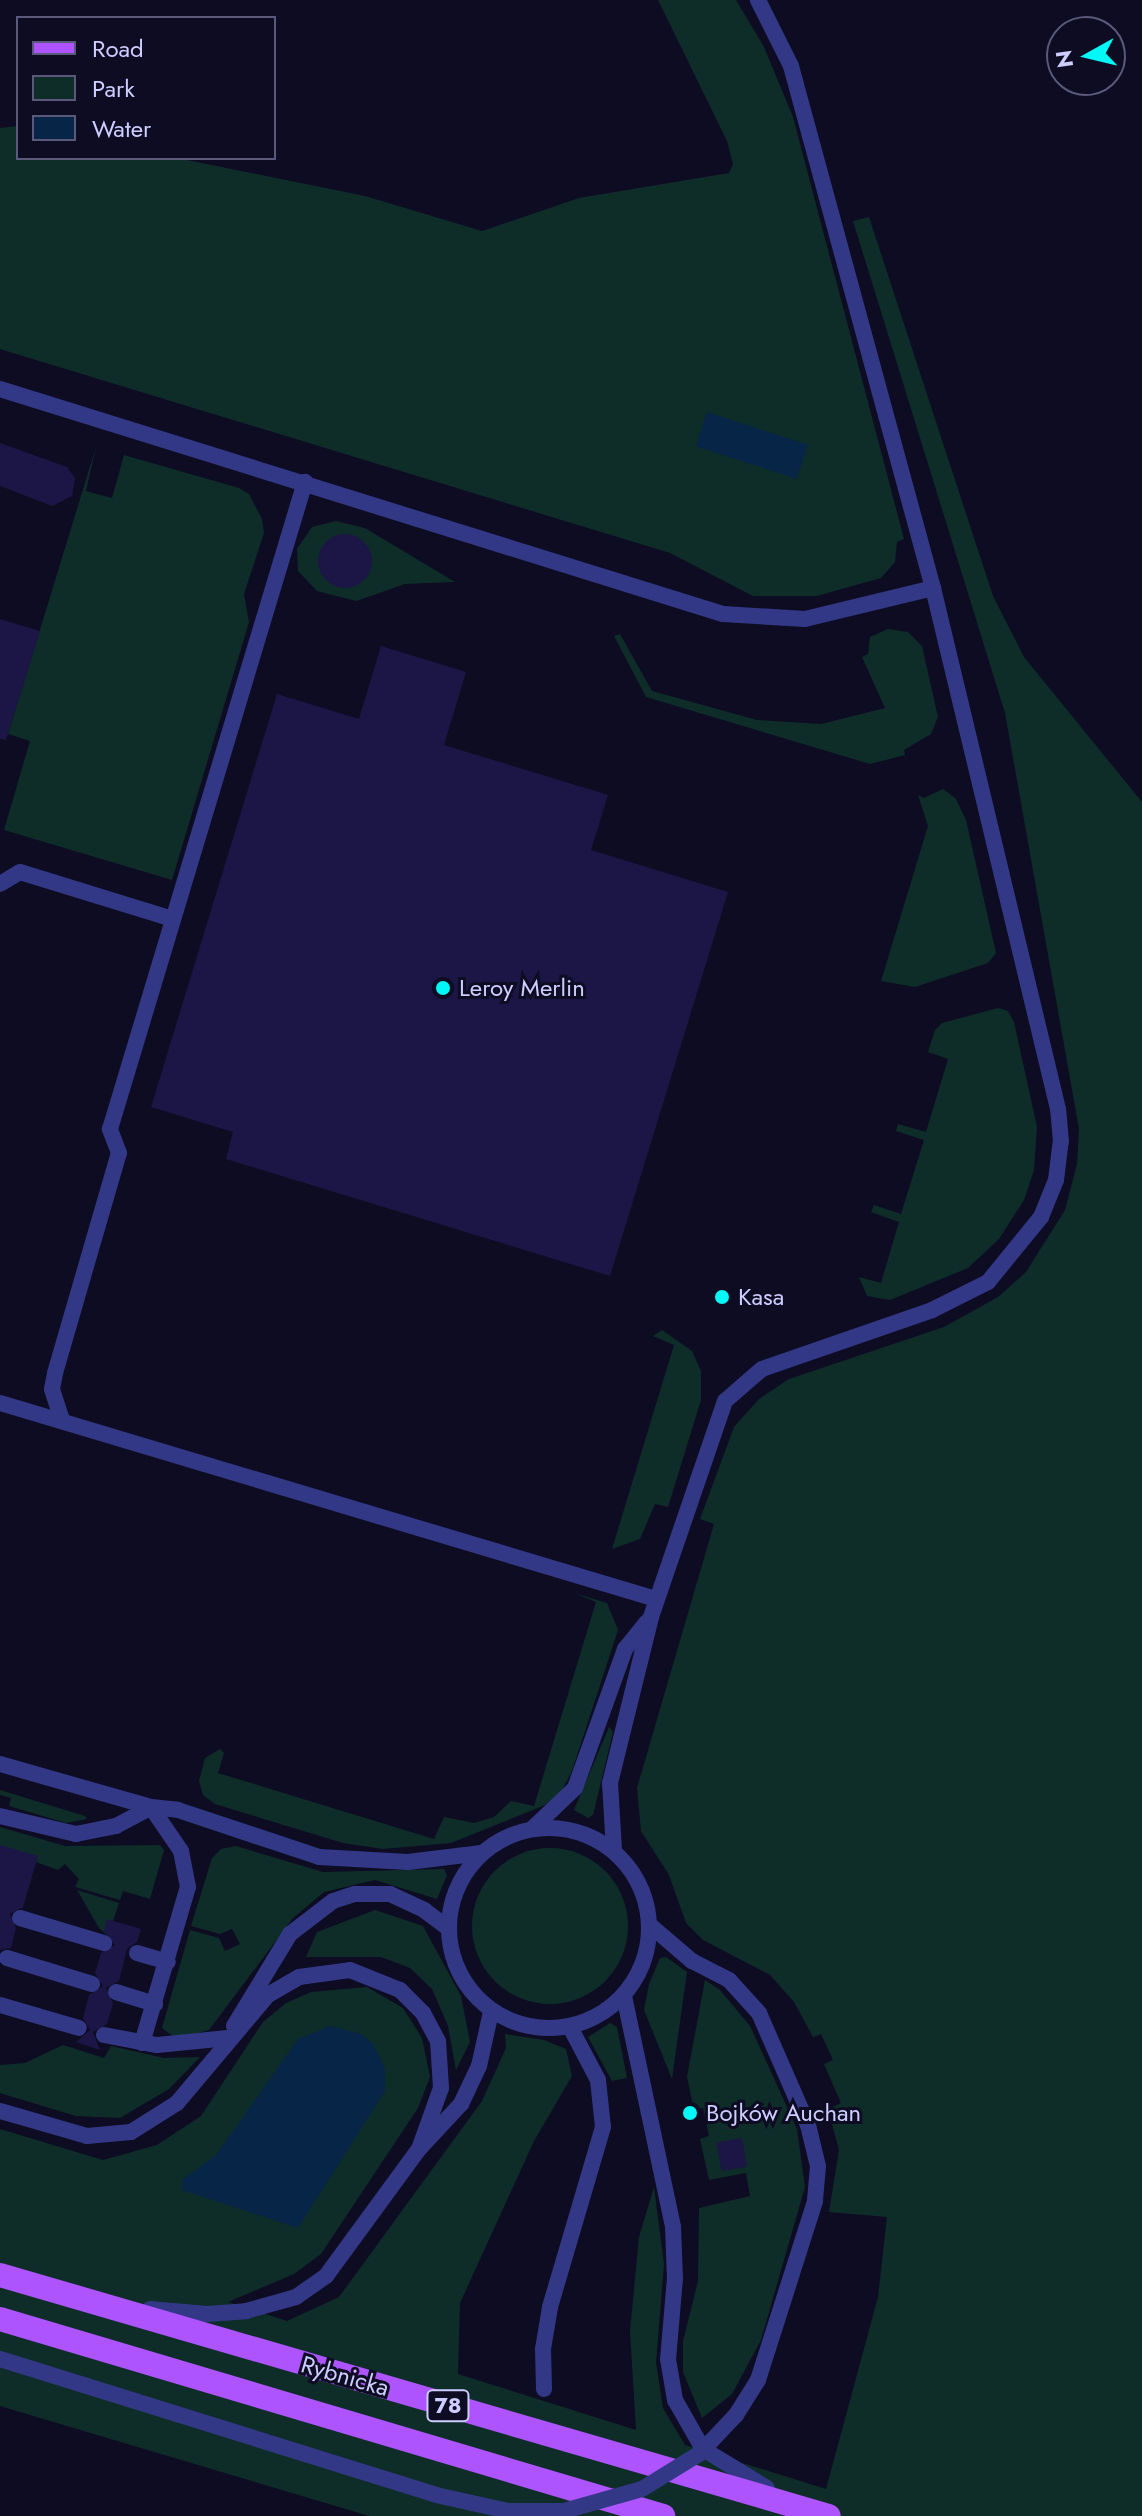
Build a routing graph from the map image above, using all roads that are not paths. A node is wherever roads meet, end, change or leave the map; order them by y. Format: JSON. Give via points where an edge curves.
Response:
{"nodes":[{"id":1,"x":758,"y":0,"type":"edge"},
{"id":2,"x":0,"y":389,"type":"edge"},
{"id":3,"x":305,"y":482,"type":"junction"},
{"id":4,"x":933,"y":588,"type":"junction"},
{"id":5,"x":0,"y":884,"type":"edge"},
{"id":6,"x":173,"y":919,"type":"junction"},
{"id":7,"x":0,"y":1403,"type":"edge"},
{"id":8,"x":61,"y":1417,"type":"junction"},
{"id":9,"x":656,"y":1599,"type":"junction"},
{"id":10,"x":651,"y":1617,"type":"junction"},
{"id":11,"x":0,"y":1764,"type":"edge"},
{"id":12,"x":151,"y":1807,"type":"junction"},
{"id":13,"x":0,"y":1816,"type":"edge"},
{"id":14,"x":533,"y":1828,"type":"junction"},
{"id":15,"x":614,"y":1850,"type":"junction"},
{"id":16,"x":481,"y":1853,"type":"junction"},
{"id":17,"x":20,"y":1918,"type":"dead end"},
{"id":18,"x":651,"y":1926,"type":"junction"},
{"id":19,"x":449,"y":1929,"type":"junction"},
{"id":20,"x":104,"y":1943,"type":"dead end"},
{"id":21,"x":137,"y":1953,"type":"dead end"},
{"id":22,"x":7,"y":1958,"type":"dead end"},
{"id":23,"x":168,"y":1962,"type":"junction"},
{"id":24,"x":92,"y":1984,"type":"dead end"},
{"id":25,"x":116,"y":1992,"type":"dead end"},
{"id":26,"x":624,"y":1996,"type":"junction"},
{"id":27,"x":155,"y":2004,"type":"junction"},
{"id":28,"x":0,"y":2005,"type":"edge"},
{"id":29,"x":491,"y":2012,"type":"junction"},
{"id":30,"x":570,"y":2027,"type":"junction"},
{"id":31,"x":79,"y":2028,"type":"dead end"},
{"id":32,"x":104,"y":2035,"type":"dead end"},
{"id":33,"x":228,"y":2038,"type":"junction"},
{"id":34,"x":142,"y":2043,"type":"junction"},
{"id":35,"x":0,"y":2111,"type":"edge"},
{"id":36,"x":419,"y":2149,"type":"junction"},
{"id":37,"x":0,"y":2275,"type":"edge"},
{"id":38,"x":66,"y":2296,"type":"junction"},
{"id":39,"x":0,"y":2319,"type":"edge"},
{"id":40,"x":0,"y":2359,"type":"edge"},
{"id":41,"x":544,"y":2389,"type":"dead end"},
{"id":42,"x":663,"y":2516,"type":"edge"},
{"id":43,"x":830,"y":2516,"type":"edge"}],
"edges":[{"from":1,"to":4,"type":"lane","via":[[791,66]]},
{"from":2,"to":3,"type":"lane"},
{"from":3,"to":4,"type":"lane","via":[[723,614],[805,619]]},
{"from":3,"to":6,"type":"lane"},
{"from":4,"to":9,"type":"lane","via":[[1058,1109],[1056,1180],[1030,1236],[988,1282],[932,1310],[779,1361],[735,1388],[714,1426]]},
{"from":5,"to":6,"type":"lane","via":[[20,872]]},
{"from":6,"to":8,"type":"lane","via":[[110,1129],[119,1153],[55,1373],[52,1389]]},
{"from":7,"to":8,"type":"lane"},
{"from":8,"to":9,"type":"lane"},
{"from":9,"to":10,"type":"lane"},
{"from":10,"to":14,"type":"lane","via":[[625,1649],[575,1788]]},
{"from":10,"to":15,"type":"lane","via":[[610,1783]]},
{"from":11,"to":12,"type":"lane"},
{"from":12,"to":13,"type":"lane","via":[[116,1826],[76,1834]]},
{"from":12,"to":16,"type":"lane","via":[[178,1810],[340,1860],[408,1862]]},
{"from":12,"to":23,"type":"lane","via":[[171,1833],[187,1869],[186,1903]]},
{"from":14,"to":15,"type":"lane","via":[[590,1835]]},
{"from":14,"to":16,"type":"lane","via":[[506,1836]]},
{"from":15,"to":18,"type":"lane","via":[[646,1898]]},
{"from":16,"to":19,"type":"lane","via":[[452,1901]]},
{"from":17,"to":20,"type":"lane"},
{"from":18,"to":26,"type":"lane","via":[[648,1952]]},
{"from":18,"to":40,"type":"lane","bridge":true,"via":[[692,1961],[729,1980],[759,2013],[808,2125],[818,2166],[815,2201],[758,2380],[736,2415],[691,2461],[623,2497],[564,2511],[508,2511],[436,2495]]},
{"from":19,"to":29,"type":"lane","via":[[459,1971]]},
{"from":19,"to":33,"type":"lane","via":[[390,1894],[355,1894],[323,1906],[290,1934],[245,2000]]},
{"from":21,"to":23,"type":"lane"},
{"from":22,"to":24,"type":"lane"},
{"from":23,"to":27,"type":"lane"},
{"from":25,"to":27,"type":"lane"},
{"from":26,"to":30,"type":"lane","via":[[599,2016]]},
{"from":26,"to":43,"type":"lane","via":[[673,2227],[668,2359],[681,2414],[694,2438],[715,2459]]},
{"from":27,"to":34,"type":"lane"},
{"from":28,"to":31,"type":"lane"},
{"from":29,"to":30,"type":"lane","via":[[540,2028]]},
{"from":29,"to":36,"type":"lane","via":[[468,2093]]},
{"from":30,"to":41,"type":"lane","via":[[598,2080],[603,2127],[550,2307]]},
{"from":32,"to":34,"type":"lane"},
{"from":33,"to":34,"type":"lane"},
{"from":33,"to":35,"type":"lane","via":[[177,2103],[131,2132],[87,2136]]},
{"from":33,"to":36,"type":"lane","via":[[268,1995],[299,1977],[350,1970],[387,1981],[423,2013],[441,2058],[439,2100]]},
{"from":36,"to":38,"type":"lane","via":[[339,2262],[296,2297],[266,2307],[207,2314]]},
{"from":37,"to":38,"type":"main road","name":"Rybnicka","number":"78"},
{"from":38,"to":43,"type":"main road","name":"Rybnicka","number":"78"},
{"from":39,"to":42,"type":"main road","name":"Rybnicka","number":"78"}]}
